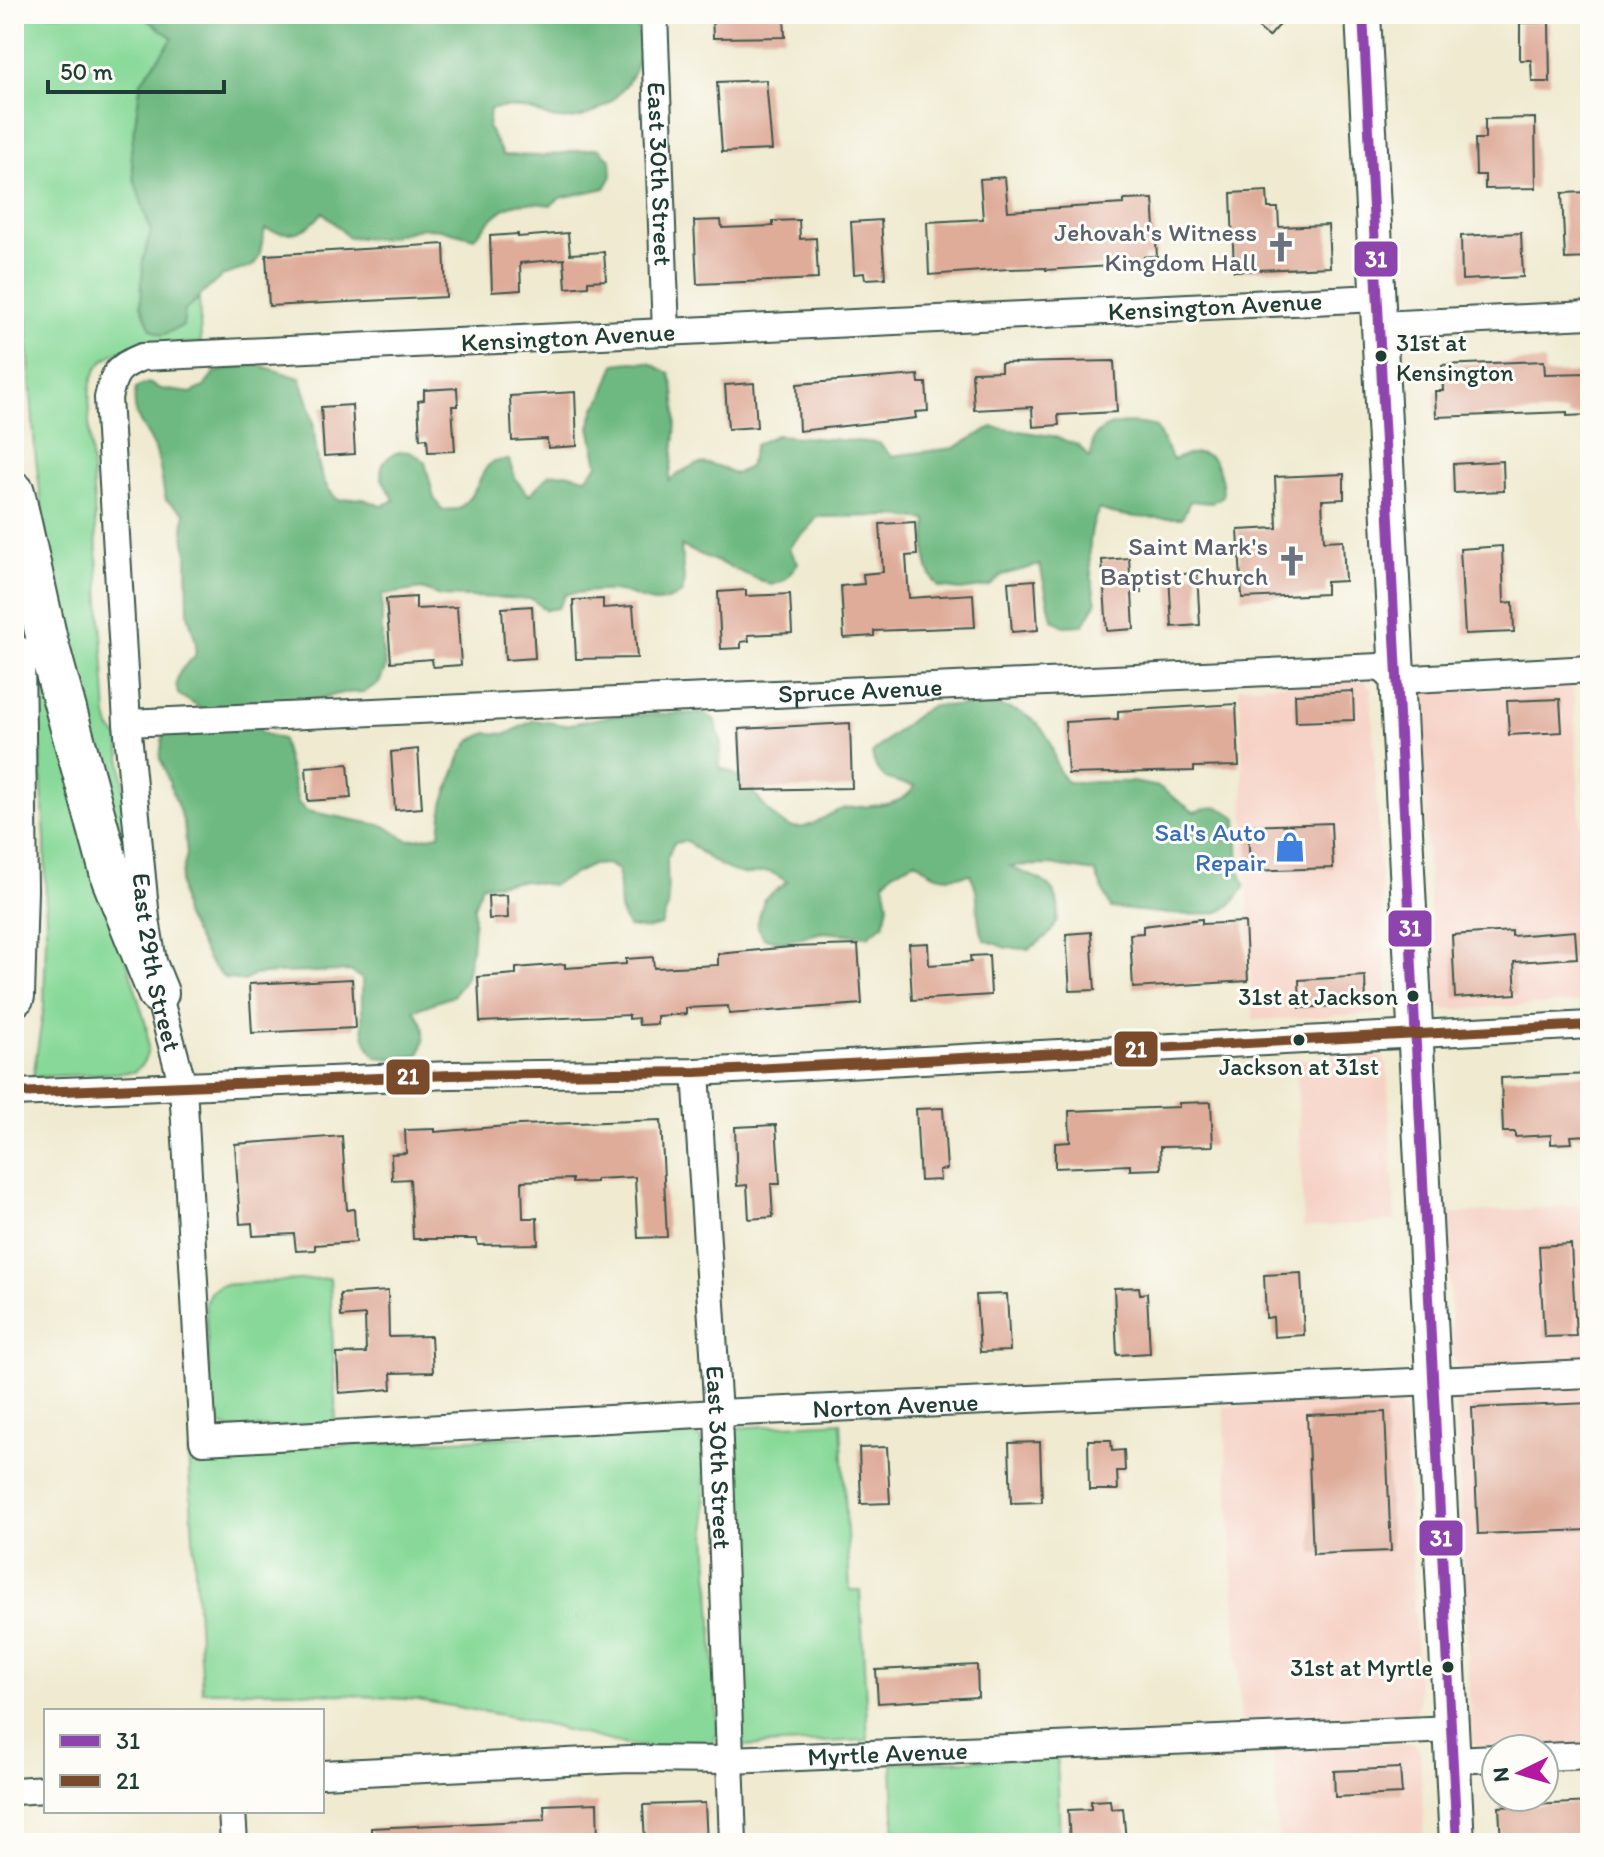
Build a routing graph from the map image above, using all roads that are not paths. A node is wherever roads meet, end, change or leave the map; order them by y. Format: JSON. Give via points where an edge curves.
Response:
{"nodes":[{"id":1,"x":654,"y":14,"type":"edge"},
{"id":2,"x":1363,"y":14,"type":"edge"},
{"id":3,"x":1378,"y":311,"type":"junction"},
{"id":4,"x":1590,"y":315,"type":"edge"},
{"id":5,"x":666,"y":332,"type":"junction"},
{"id":6,"x":14,"y":492,"type":"edge"},
{"id":7,"x":14,"y":655,"type":"edge"},
{"id":8,"x":1590,"y":669,"type":"edge"},
{"id":9,"x":1396,"y":680,"type":"junction"},
{"id":10,"x":127,"y":723,"type":"junction"},
{"id":11,"x":158,"y":993,"type":"junction"},
{"id":12,"x":14,"y":996,"type":"edge"},
{"id":13,"x":1590,"y":1025,"type":"edge"},
{"id":14,"x":1418,"y":1035,"type":"junction"},
{"id":15,"x":696,"y":1072,"type":"junction"},
{"id":16,"x":183,"y":1086,"type":"junction"},
{"id":17,"x":14,"y":1093,"type":"edge"},
{"id":18,"x":1590,"y":1374,"type":"edge"},
{"id":19,"x":1434,"y":1383,"type":"junction"},
{"id":20,"x":718,"y":1413,"type":"junction"},
{"id":21,"x":203,"y":1441,"type":"joint"},
{"id":22,"x":1453,"y":1745,"type":"junction"},
{"id":23,"x":1480,"y":1753,"type":"edge"},
{"id":24,"x":1590,"y":1755,"type":"edge"},
{"id":25,"x":1560,"y":1756,"type":"edge"},
{"id":26,"x":730,"y":1760,"type":"junction"},
{"id":27,"x":324,"y":1774,"type":"edge"},
{"id":28,"x":44,"y":1789,"type":"edge"},
{"id":29,"x":14,"y":1791,"type":"edge"},
{"id":30,"x":232,"y":1813,"type":"edge"},
{"id":31,"x":234,"y":1843,"type":"edge"},
{"id":32,"x":733,"y":1843,"type":"edge"},
{"id":33,"x":1457,"y":1843,"type":"edge"}],
"edges":[{"from":1,"to":5,"type":"street","name":"East 30th Street"},
{"from":2,"to":3,"type":"main road"},
{"from":3,"to":4,"type":"street","name":"Kensington Avenue"},
{"from":3,"to":5,"type":"street","name":"Kensington Avenue"},
{"from":3,"to":9,"type":"main road"},
{"from":5,"to":10,"type":"street","name":"Kensington Avenue","via":[[142,357],[122,365],[112,377],[108,398]]},
{"from":6,"to":11,"type":"highway","via":[[47,640],[112,879]]},
{"from":7,"to":12,"type":"highway"},
{"from":8,"to":9,"type":"street","name":"Spruce Avenue"},
{"from":9,"to":10,"type":"street","name":"Spruce Avenue","via":[[1380,667]]},
{"from":9,"to":14,"type":"main road"},
{"from":10,"to":11,"type":"street","name":"East 29th Street"},
{"from":11,"to":16,"type":"street","name":"East 29th Street"},
{"from":13,"to":14,"type":"street"},
{"from":14,"to":15,"type":"street"},
{"from":14,"to":19,"type":"main road"},
{"from":15,"to":16,"type":"street"},
{"from":15,"to":20,"type":"street","name":"East 30th Street"},
{"from":16,"to":17,"type":"street"},
{"from":16,"to":21,"type":"street","name":"East 29th Street"},
{"from":18,"to":19,"type":"street","name":"Norton Avenue"},
{"from":19,"to":20,"type":"street","name":"Norton Avenue"},
{"from":19,"to":22,"type":"main road"},
{"from":20,"to":21,"type":"street","name":"Norton Avenue"},
{"from":20,"to":26,"type":"street","name":"East 30th Street"},
{"from":22,"to":23,"type":"street","name":"Myrtle Avenue"},
{"from":22,"to":26,"type":"street","name":"Myrtle Avenue"},
{"from":22,"to":33,"type":"main road"},
{"from":24,"to":25,"type":"street"},
{"from":26,"to":27,"type":"street","name":"Myrtle Avenue","via":[[629,1759]]},
{"from":26,"to":32,"type":"street","name":"East 30th Street"},
{"from":28,"to":29,"type":"street"},
{"from":30,"to":31,"type":"street"}]}
